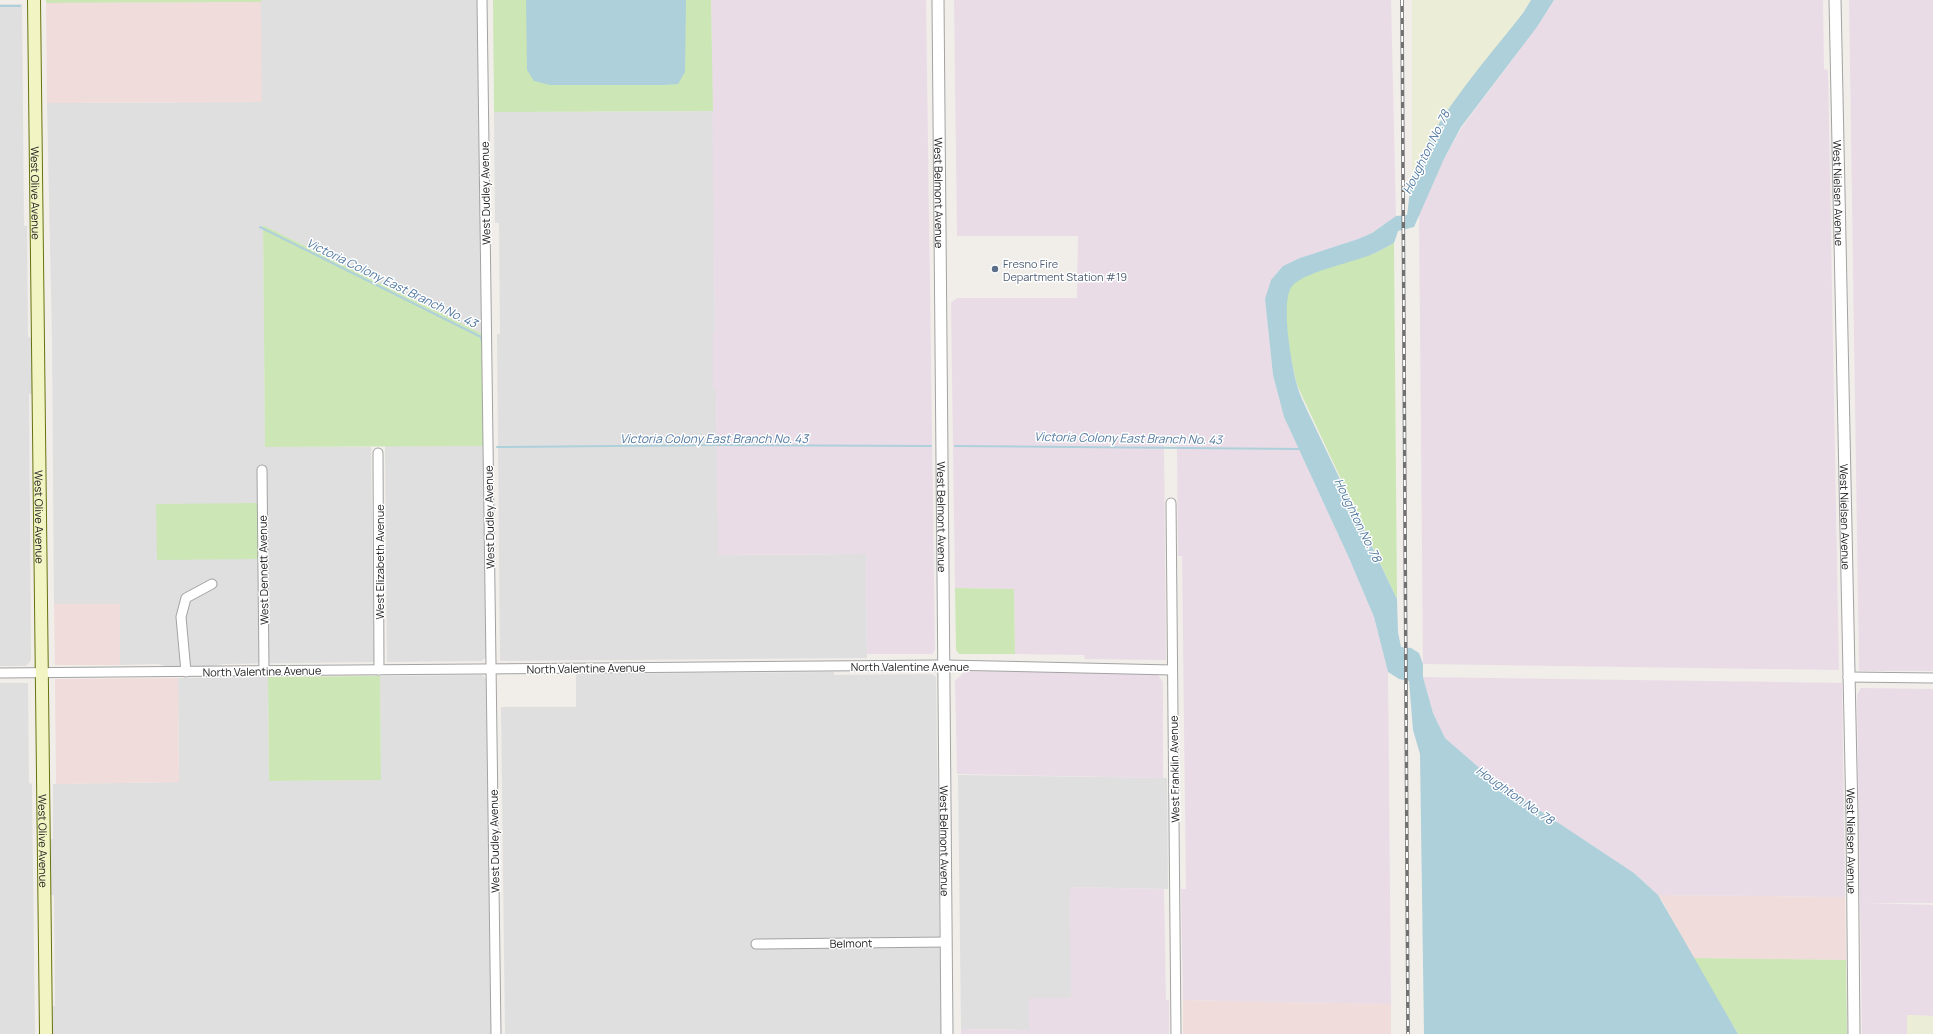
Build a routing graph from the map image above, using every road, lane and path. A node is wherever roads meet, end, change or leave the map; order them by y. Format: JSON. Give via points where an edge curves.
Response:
{"nodes":[{"id":1,"x":34,"y":0,"type":"edge"},
{"id":2,"x":482,"y":0,"type":"edge"},
{"id":3,"x":938,"y":0,"type":"edge"},
{"id":4,"x":1835,"y":0,"type":"edge"},
{"id":5,"x":378,"y":453,"type":"dead end"},
{"id":6,"x":262,"y":470,"type":"dead end"},
{"id":7,"x":1171,"y":503,"type":"dead end"},
{"id":8,"x":212,"y":584,"type":"dead end"},
{"id":9,"x":944,"y":665,"type":"junction"},
{"id":10,"x":492,"y":669,"type":"junction"},
{"id":11,"x":264,"y":670,"type":"junction"},
{"id":12,"x":379,"y":670,"type":"junction"},
{"id":13,"x":1172,"y":670,"type":"junction"},
{"id":14,"x":42,"y":672,"type":"junction"},
{"id":15,"x":186,"y":672,"type":"junction"},
{"id":16,"x":0,"y":673,"type":"edge"},
{"id":17,"x":1848,"y":677,"type":"junction"},
{"id":18,"x":1933,"y":678,"type":"edge"},
{"id":19,"x":946,"y":942,"type":"junction"},
{"id":20,"x":756,"y":944,"type":"dead end"},
{"id":21,"x":46,"y":1034,"type":"edge"},
{"id":22,"x":496,"y":1034,"type":"edge"},
{"id":23,"x":947,"y":1034,"type":"edge"},
{"id":24,"x":1176,"y":1034,"type":"edge"},
{"id":25,"x":1854,"y":1034,"type":"edge"}],
"edges":[{"from":1,"to":14,"type":"main road","name":"West Olive Avenue"},
{"from":2,"to":10,"type":"street","name":"West Dudley Avenue"},
{"from":3,"to":9,"type":"street","name":"West Belmont Avenue"},
{"from":4,"to":17,"type":"street","name":"West Nielsen Avenue"},
{"from":5,"to":12,"type":"street","name":"West Elizabeth Avenue"},
{"from":6,"to":11,"type":"street","name":"West Dennett Avenue"},
{"from":7,"to":13,"type":"street","name":"West Franklin Avenue"},
{"from":8,"to":15,"type":"street","via":[[186,598],[181,617]]},
{"from":9,"to":10,"type":"street","name":"North Valentine Avenue"},
{"from":9,"to":13,"type":"street","name":"North Valentine Avenue"},
{"from":9,"to":19,"type":"street","name":"West Belmont Avenue"},
{"from":10,"to":12,"type":"street","name":"North Valentine Avenue"},
{"from":10,"to":22,"type":"street","name":"West Dudley Avenue"},
{"from":11,"to":12,"type":"street","name":"North Valentine Avenue"},
{"from":11,"to":15,"type":"street","name":"North Valentine Avenue"},
{"from":13,"to":24,"type":"street","name":"West Franklin Avenue"},
{"from":14,"to":15,"type":"street","name":"North Valentine Avenue"},
{"from":14,"to":16,"type":"street","name":"North Valentine Avenue"},
{"from":14,"to":21,"type":"main road","name":"West Olive Avenue"},
{"from":17,"to":18,"type":"street"},
{"from":17,"to":25,"type":"street","name":"West Nielsen Avenue"},
{"from":19,"to":20,"type":"street","name":"Belmont"},
{"from":19,"to":23,"type":"street","name":"West Belmont Avenue"}]}
